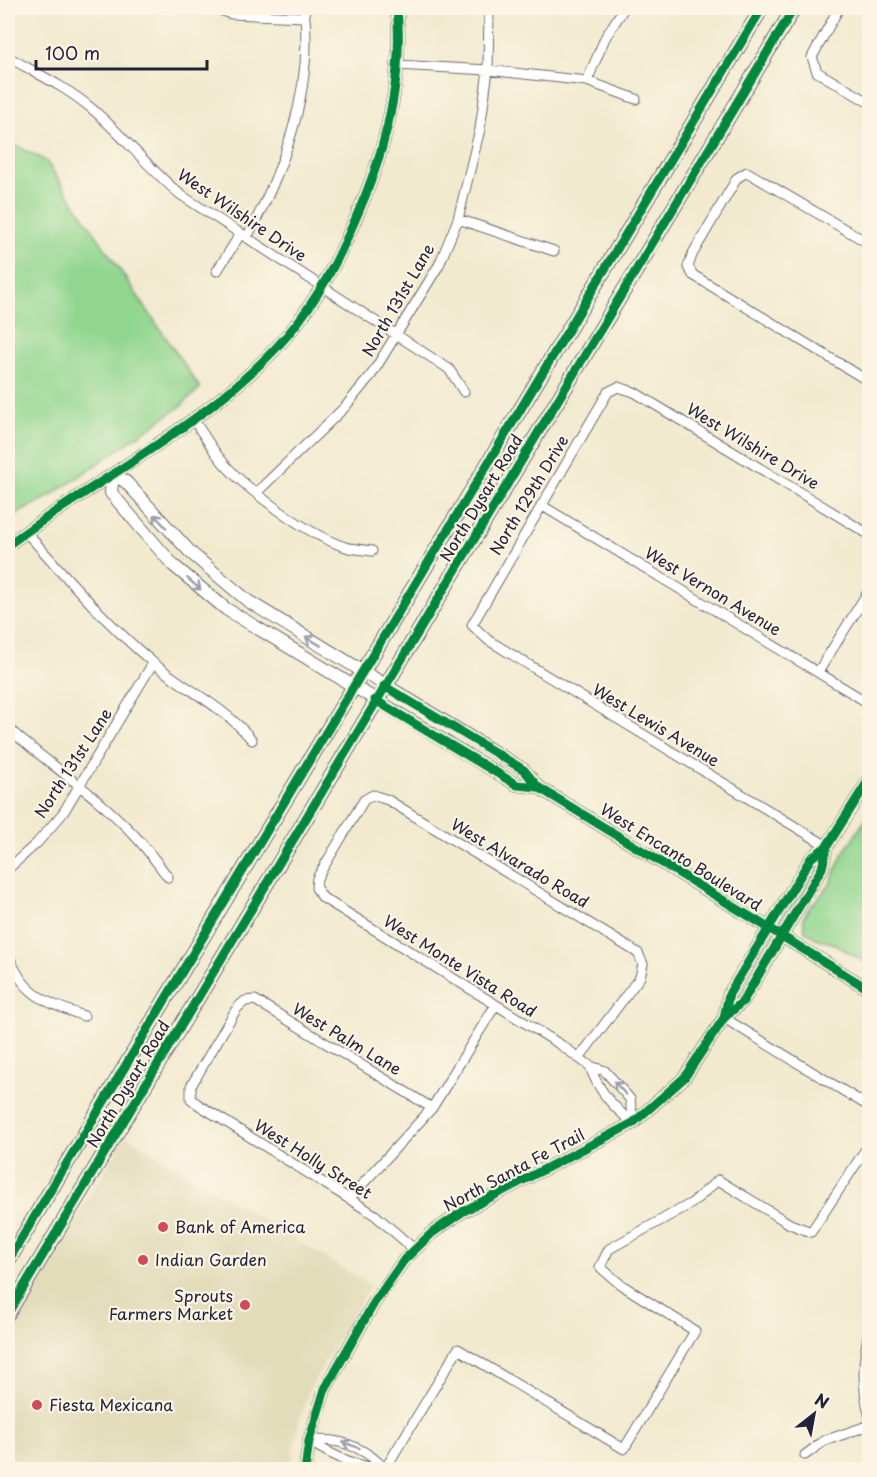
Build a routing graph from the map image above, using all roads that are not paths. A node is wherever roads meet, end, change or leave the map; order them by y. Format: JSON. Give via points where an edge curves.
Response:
{"nodes":[{"id":1,"x":215,"y":8,"type":"edge"},
{"id":2,"x":396,"y":8,"type":"edge"},
{"id":3,"x":489,"y":8,"type":"edge"},
{"id":4,"x":624,"y":8,"type":"edge"},
{"id":5,"x":762,"y":8,"type":"edge"},
{"id":6,"x":794,"y":8,"type":"edge"},
{"id":7,"x":839,"y":8,"type":"edge"},
{"id":8,"x":305,"y":12,"type":"edge"},
{"id":9,"x":8,"y":57,"type":"edge"},
{"id":10,"x":396,"y":65,"type":"junction"},
{"id":11,"x":488,"y":70,"type":"junction"},
{"id":12,"x":587,"y":81,"type":"junction"},
{"id":13,"x":636,"y":99,"type":"dead end"},
{"id":14,"x":870,"y":103,"type":"edge"},
{"id":15,"x":458,"y":219,"type":"junction"},
{"id":16,"x":244,"y":235,"type":"junction"},
{"id":17,"x":869,"y":241,"type":"edge"},
{"id":18,"x":554,"y":251,"type":"dead end"},
{"id":19,"x":217,"y":272,"type":"dead end"},
{"id":20,"x":323,"y":286,"type":"junction"},
{"id":21,"x":398,"y":335,"type":"junction"},
{"id":22,"x":870,"y":382,"type":"edge"},
{"id":23,"x":618,"y":387,"type":"joint"},
{"id":24,"x":464,"y":392,"type":"dead end"},
{"id":25,"x":192,"y":418,"type":"junction"},
{"id":26,"x":113,"y":474,"type":"junction"},
{"id":27,"x":257,"y":492,"type":"junction"},
{"id":28,"x":541,"y":504,"type":"junction"},
{"id":29,"x":26,"y":532,"type":"junction"},
{"id":30,"x":870,"y":535,"type":"edge"},
{"id":31,"x":8,"y":545,"type":"edge"},
{"id":32,"x":372,"y":551,"type":"dead end"},
{"id":33,"x":870,"y":589,"type":"edge"},
{"id":34,"x":472,"y":625,"type":"joint"},
{"id":35,"x":153,"y":663,"type":"junction"},
{"id":36,"x":362,"y":672,"type":"junction"},
{"id":37,"x":818,"y":672,"type":"junction"},
{"id":38,"x":384,"y":686,"type":"junction"},
{"id":39,"x":353,"y":688,"type":"junction"},
{"id":40,"x":375,"y":700,"type":"junction"},
{"id":41,"x":870,"y":704,"type":"edge"},
{"id":42,"x":8,"y":728,"type":"edge"},
{"id":43,"x":252,"y":740,"type":"dead end"},
{"id":44,"x":870,"y":778,"type":"edge"},
{"id":45,"x":78,"y":786,"type":"junction"},
{"id":46,"x":538,"y":787,"type":"junction"},
{"id":47,"x":373,"y":795,"type":"joint"},
{"id":48,"x":827,"y":846,"type":"junction"},
{"id":49,"x":8,"y":869,"type":"edge"},
{"id":50,"x":168,"y":878,"type":"dead end"},
{"id":51,"x":769,"y":929,"type":"junction"},
{"id":52,"x":781,"y":936,"type":"junction"},
{"id":53,"x":8,"y":953,"type":"edge"},
{"id":54,"x":870,"y":990,"type":"edge"},
{"id":55,"x":244,"y":1001,"type":"joint"},
{"id":56,"x":495,"y":1006,"type":"junction"},
{"id":57,"x":84,"y":1016,"type":"dead end"},
{"id":58,"x":724,"y":1018,"type":"junction"},
{"id":59,"x":579,"y":1058,"type":"junction"},
{"id":60,"x":590,"y":1066,"type":"junction"},
{"id":61,"x":870,"y":1107,"type":"edge"},
{"id":62,"x":432,"y":1108,"type":"junction"},
{"id":63,"x":633,"y":1124,"type":"junction"},
{"id":64,"x":870,"y":1143,"type":"edge"},
{"id":65,"x":349,"y":1199,"type":"junction"},
{"id":66,"x":415,"y":1250,"type":"junction"},
{"id":67,"x":8,"y":1261,"type":"edge"},
{"id":68,"x":8,"y":1312,"type":"edge"},
{"id":69,"x":870,"y":1328,"type":"edge"},
{"id":70,"x":870,"y":1418,"type":"edge"},
{"id":71,"x":870,"y":1425,"type":"edge"},
{"id":72,"x":309,"y":1441,"type":"junction"},
{"id":73,"x":806,"y":1455,"type":"dead end"},
{"id":74,"x":386,"y":1469,"type":"edge"},
{"id":75,"x":305,"y":1470,"type":"edge"}],
"edges":[{"from":1,"to":8,"type":"street","via":[[231,14]]},
{"from":2,"to":10,"type":"street"},
{"from":3,"to":11,"type":"street","name":"North 131st Lane"},
{"from":4,"to":12,"type":"street","via":[[605,38]]},
{"from":5,"to":36,"type":"main road","name":"North Dysart Road"},
{"from":6,"to":38,"type":"main road","name":"North Dysart Road"},
{"from":7,"to":14,"type":"street","via":[[812,57],[817,72]]},
{"from":8,"to":16,"type":"street","via":[[304,58],[294,127],[279,171]]},
{"from":9,"to":16,"type":"street","name":"West Wilshire Drive","via":[[91,108],[159,177]]},
{"from":10,"to":11,"type":"street"},
{"from":10,"to":20,"type":"street","via":[[378,164],[340,259]]},
{"from":11,"to":12,"type":"street"},
{"from":11,"to":15,"type":"street","name":"North 131st Lane","via":[[480,129]]},
{"from":12,"to":13,"type":"street"},
{"from":15,"to":18,"type":"street"},
{"from":15,"to":21,"type":"street","name":"North 131st Lane","via":[[439,265]]},
{"from":16,"to":19,"type":"street"},
{"from":16,"to":20,"type":"street","name":"West Wilshire Drive"},
{"from":17,"to":22,"type":"street","via":[[747,172],[737,178],[688,267],[693,275]]},
{"from":20,"to":21,"type":"street","name":"West Wilshire Drive"},
{"from":20,"to":25,"type":"street","via":[[297,323],[267,355],[230,390]]},
{"from":21,"to":24,"type":"street","name":"West Wilshire Drive","via":[[449,369]]},
{"from":21,"to":27,"type":"street","name":"North 131st Lane","via":[[345,407]]},
{"from":23,"to":28,"type":"street","name":"North 129th Drive","via":[[608,392]]},
{"from":23,"to":30,"type":"street","name":"West Wilshire Drive","via":[[634,392]]},
{"from":25,"to":26,"type":"street"},
{"from":25,"to":27,"type":"street","via":[[218,457]]},
{"from":26,"to":29,"type":"street"},
{"from":36,"to":26,"type":"street","name":"West Encanto Boulevard","one_way":true,"via":[[265,612],[214,574],[126,482]]},
{"from":26,"to":39,"type":"street","name":"West Encanto Boulevard","one_way":true,"via":[[111,493],[191,581],[261,633]]},
{"from":27,"to":32,"type":"street","via":[[317,534],[348,548]]},
{"from":28,"to":34,"type":"street","name":"North 129th Drive"},
{"from":28,"to":37,"type":"street","name":"West Vernon Avenue"},
{"from":29,"to":31,"type":"street"},
{"from":29,"to":35,"type":"street","via":[[107,623]]},
{"from":33,"to":37,"type":"street"},
{"from":34,"to":48,"type":"street","name":"West Lewis Avenue","via":[[488,640]]},
{"from":35,"to":43,"type":"street","via":[[236,721]]},
{"from":35,"to":45,"type":"street","name":"North 131st Lane"},
{"from":36,"to":38,"type":"street","name":"West Encanto Boulevard"},
{"from":36,"to":39,"type":"main road","name":"North Dysart Road"},
{"from":37,"to":41,"type":"street","name":"West Vernon Avenue"},
{"from":38,"to":40,"type":"main road","name":"North Dysart Road"},
{"from":38,"to":46,"type":"street","name":"West Encanto Boulevard","via":[[524,770]]},
{"from":39,"to":40,"type":"street","name":"West Encanto Boulevard"},
{"from":39,"to":67,"type":"main road","name":"North Dysart Road"},
{"from":40,"to":46,"type":"street","name":"West Encanto Boulevard","via":[[517,785]]},
{"from":40,"to":68,"type":"main road","name":"North Dysart Road"},
{"from":42,"to":45,"type":"street"},
{"from":44,"to":48,"type":"street","name":"North Santa Fe Trail"},
{"from":45,"to":49,"type":"street","name":"North 131st Lane","via":[[63,813]]},
{"from":45,"to":50,"type":"street","via":[[133,833]]},
{"from":46,"to":51,"type":"street","name":"West Encanto Boulevard"},
{"from":47,"to":56,"type":"street","name":"West Monte Vista Road","via":[[364,800],[317,878],[316,888],[323,898]]},
{"from":47,"to":59,"type":"street","name":"West Alvarado Road","via":[[388,800],[638,953],[643,964],[640,977]]},
{"from":48,"to":51,"type":"street","name":"North Santa Fe Trail","via":[[811,858]]},
{"from":48,"to":52,"type":"street","name":"North Santa Fe Trail","via":[[822,868]]},
{"from":51,"to":52,"type":"street","name":"West Encanto Boulevard"},
{"from":51,"to":58,"type":"street","name":"North Santa Fe Trail","via":[[729,994]]},
{"from":52,"to":54,"type":"street","name":"West Encanto Boulevard"},
{"from":52,"to":58,"type":"street","name":"North Santa Fe Trail","via":[[743,1001]]},
{"from":53,"to":57,"type":"street","via":[[28,990],[49,1004]]},
{"from":55,"to":62,"type":"street","name":"West Palm Lane","via":[[255,1000]]},
{"from":55,"to":65,"type":"street","name":"West Holly Street","via":[[191,1086],[191,1099]]},
{"from":56,"to":59,"type":"street","name":"West Monte Vista Road"},
{"from":56,"to":62,"type":"street"},
{"from":58,"to":61,"type":"street"},
{"from":58,"to":63,"type":"street","name":"North Santa Fe Trail","via":[[684,1078]]},
{"from":59,"to":60,"type":"street","name":"West Monte Vista Road"},
{"from":60,"to":63,"type":"street","name":"West Monte Vista Road","via":[[594,1081]]},
{"from":63,"to":60,"type":"street","name":"West Monte Vista Road","one_way":true,"via":[[630,1099],[605,1071]]},
{"from":62,"to":65,"type":"street"},
{"from":63,"to":66,"type":"street","name":"North Santa Fe Trail","via":[[462,1212]]},
{"from":64,"to":74,"type":"street","via":[[811,1232],[790,1224],[718,1180],[692,1203],[609,1249],[600,1267],[695,1331],[624,1449],[458,1349]]},
{"from":65,"to":66,"type":"street","name":"West Holly Street","via":[[375,1215]]},
{"from":66,"to":72,"type":"street","name":"North Santa Fe Trail","via":[[393,1274],[333,1374]]},
{"from":69,"to":70,"type":"street","via":[[862,1358]]},
{"from":71,"to":73,"type":"street","via":[[824,1441]]},
{"from":72,"to":74,"type":"street","via":[[326,1452],[370,1468]]},
{"from":74,"to":72,"type":"street","one_way":true,"via":[[374,1456],[350,1445],[330,1438]]},
{"from":72,"to":75,"type":"street","name":"North Santa Fe Trail"}]}
